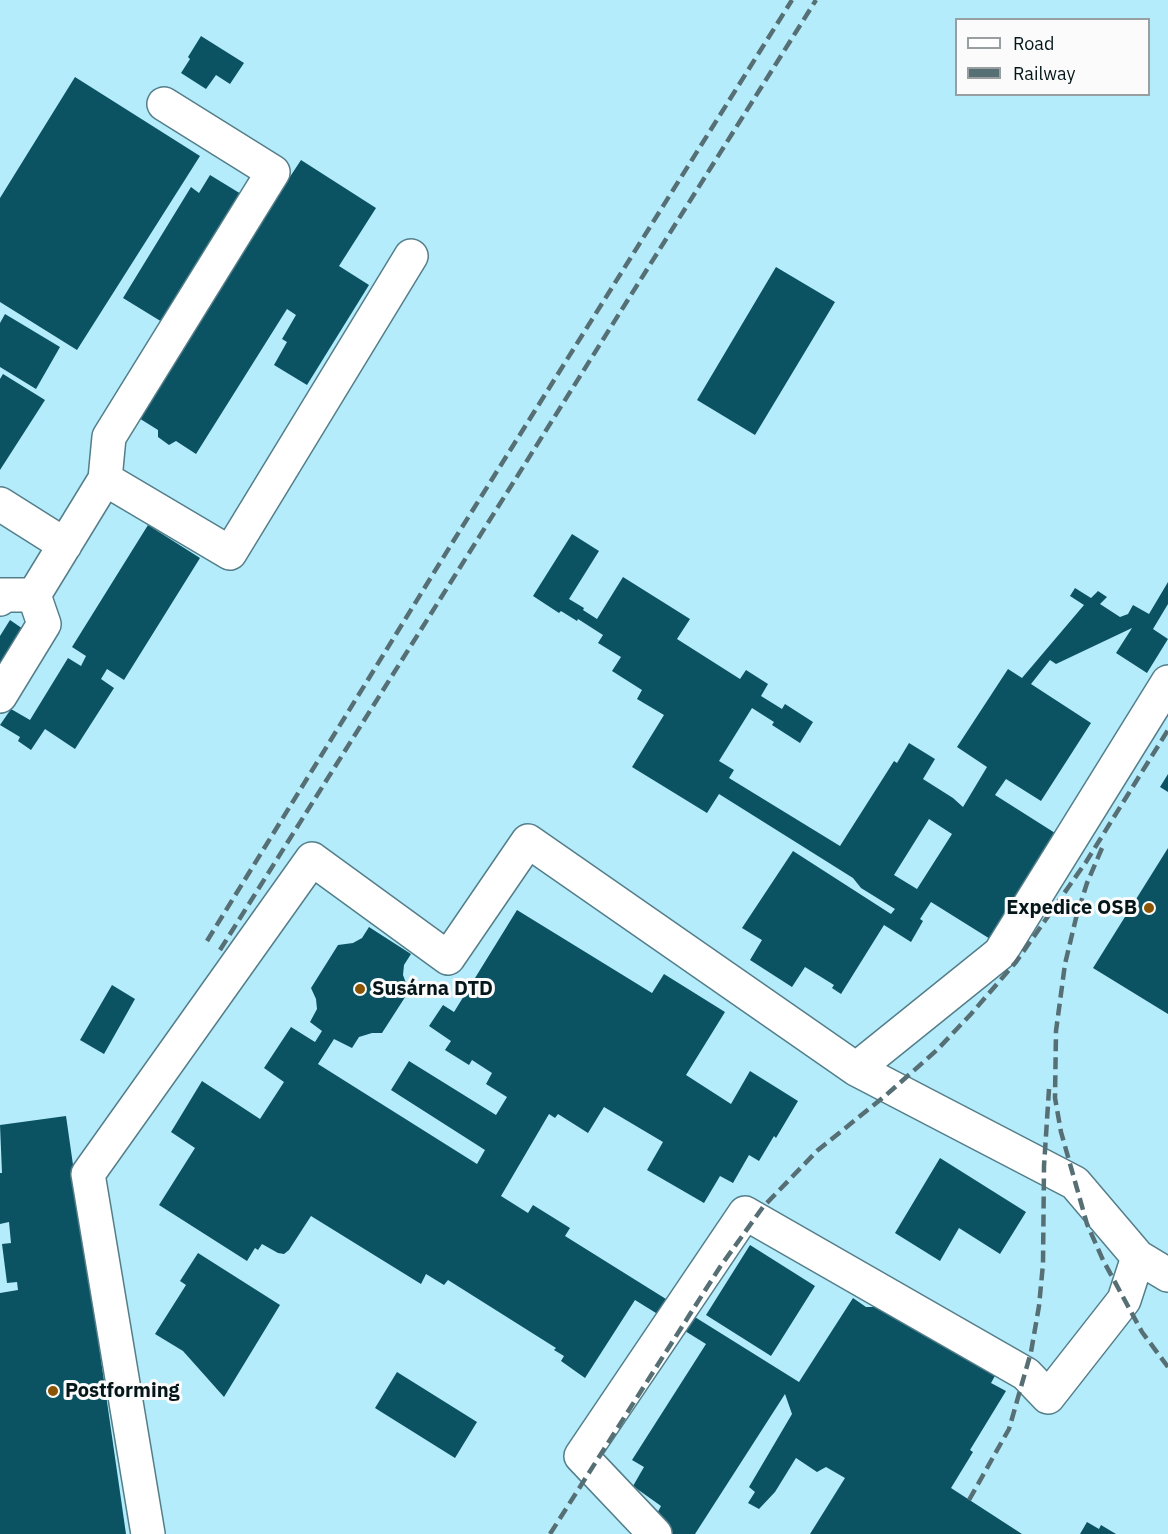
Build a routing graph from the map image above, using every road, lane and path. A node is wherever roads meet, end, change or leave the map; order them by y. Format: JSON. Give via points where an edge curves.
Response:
{"nodes":[{"id":1,"x":164,"y":104,"type":"dead end"},
{"id":2,"x":411,"y":256,"type":"dead end"},
{"id":3,"x":105,"y":479,"type":"junction"},
{"id":4,"x":0,"y":504,"type":"edge"},
{"id":5,"x":65,"y":545,"type":"junction"},
{"id":6,"x":34,"y":595,"type":"junction"},
{"id":7,"x":0,"y":598,"type":"edge"},
{"id":8,"x":1168,"y":682,"type":"edge"},
{"id":9,"x":0,"y":696,"type":"edge"},
{"id":10,"x":856,"y":1069,"type":"junction"},
{"id":11,"x":1138,"y":1257,"type":"junction"},
{"id":12,"x":1168,"y":1275,"type":"edge"},
{"id":13,"x":148,"y":1534,"type":"edge"},
{"id":14,"x":655,"y":1534,"type":"edge"}],
"edges":[{"from":1,"to":3,"type":"lane","via":[[273,172],[109,437]]},
{"from":2,"to":3,"type":"lane","via":[[230,553]]},
{"from":3,"to":5,"type":"lane"},
{"from":4,"to":5,"type":"lane"},
{"from":5,"to":6,"type":"lane"},
{"from":6,"to":7,"type":"lane"},
{"from":6,"to":9,"type":"lane","via":[[44,624]]},
{"from":8,"to":10,"type":"lane","via":[[1000,953]]},
{"from":10,"to":11,"type":"lane","via":[[1075,1183]]},
{"from":10,"to":13,"type":"lane","via":[[528,841],[447,958],[312,859],[88,1173]]},
{"from":11,"to":12,"type":"lane"},
{"from":11,"to":14,"type":"lane","via":[[1124,1300],[1048,1397],[1026,1374],[745,1213],[581,1456]]}]}
